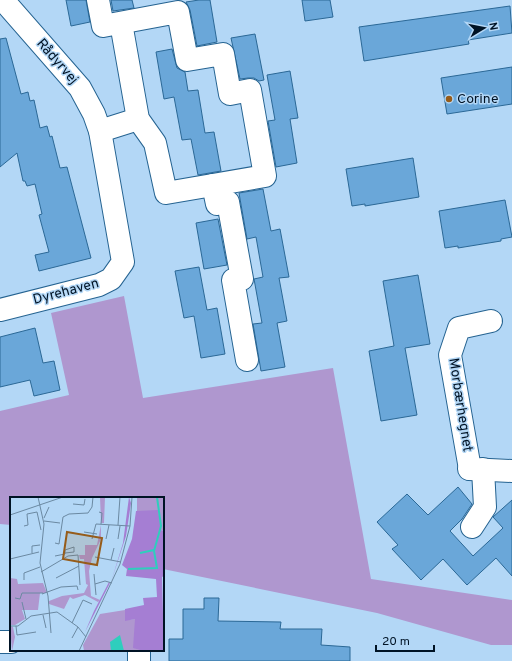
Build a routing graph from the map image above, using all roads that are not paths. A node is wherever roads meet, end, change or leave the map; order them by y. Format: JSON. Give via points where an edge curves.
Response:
{"nodes":[{"id":1,"x":3,"y":0,"type":"edge"},
{"id":2,"x":98,"y":0,"type":"edge"},
{"id":3,"x":121,"y":23,"type":"junction"},
{"id":4,"x":138,"y":119,"type":"junction"},
{"id":5,"x":100,"y":131,"type":"junction"},
{"id":6,"x":213,"y":185,"type":"junction"},
{"id":7,"x":123,"y":262,"type":"joint"},
{"id":8,"x":0,"y":310,"type":"edge"},
{"id":9,"x":491,"y":321,"type":"dead end"},
{"id":10,"x":247,"y":360,"type":"dead end"},
{"id":11,"x":470,"y":469,"type":"junction"},
{"id":12,"x":512,"y":471,"type":"edge"},
{"id":13,"x":472,"y":527,"type":"dead end"}],
"edges":[{"from":1,"to":5,"type":"street","name":"Rådyrvej","via":[[80,88]]},
{"from":2,"to":3,"type":"street","via":[[103,26]]},
{"from":3,"to":4,"type":"street"},
{"from":3,"to":6,"type":"street","via":[[178,12],[187,60],[223,54],[230,94],[250,90],[265,176]]},
{"from":4,"to":5,"type":"street"},
{"from":4,"to":6,"type":"street","via":[[156,143],[166,193]]},
{"from":5,"to":7,"type":"street","name":"Rådyrvej"},
{"from":6,"to":10,"type":"street","via":[[217,204],[228,202],[242,279],[233,280]]},
{"from":7,"to":8,"type":"street","name":"Dyrehaven","via":[[111,279],[99,285]]},
{"from":9,"to":11,"type":"street","name":"Morbærhegnet","via":[[459,328],[450,355]]},
{"from":11,"to":12,"type":"street","name":"Morbærhegnet"},
{"from":11,"to":13,"type":"street","name":"Morbærhegnet","via":[[485,507]]}]}
